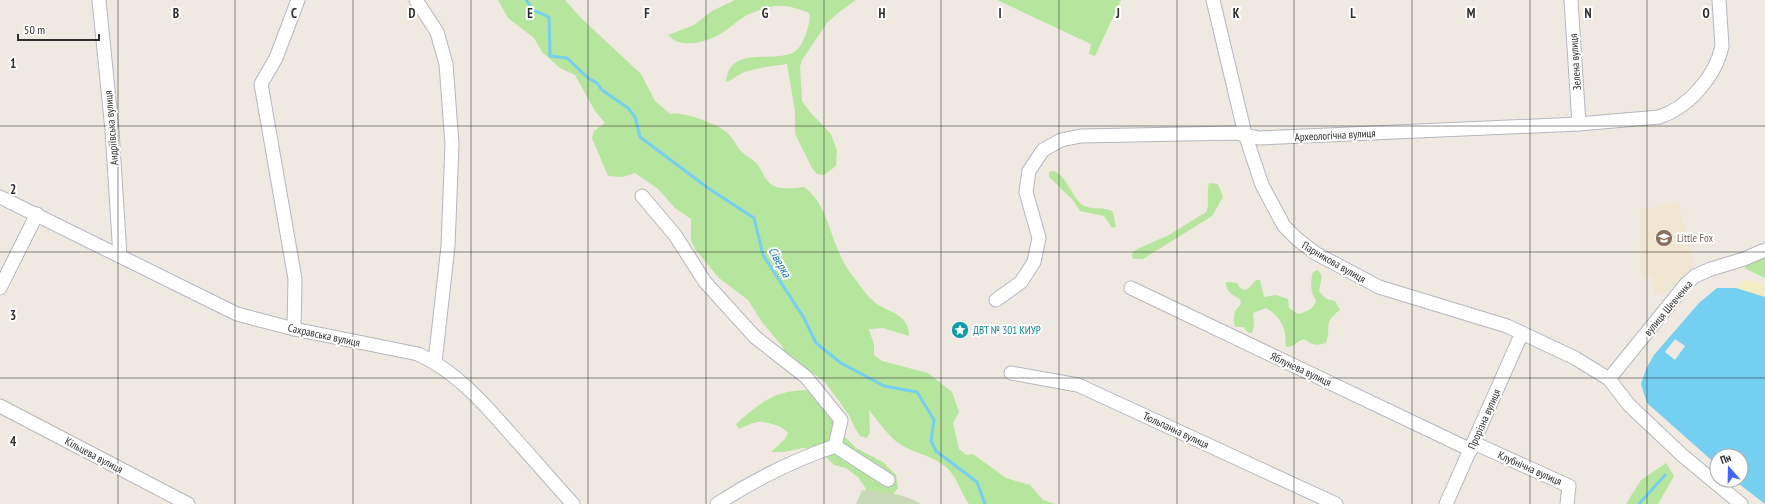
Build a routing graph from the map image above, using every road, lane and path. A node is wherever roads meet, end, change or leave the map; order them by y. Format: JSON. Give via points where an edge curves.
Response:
{"nodes":[{"id":1,"x":99,"y":0,"type":"edge"},
{"id":2,"x":298,"y":0,"type":"edge"},
{"id":3,"x":416,"y":0,"type":"edge"},
{"id":4,"x":1213,"y":0,"type":"edge"},
{"id":5,"x":1571,"y":0,"type":"edge"},
{"id":6,"x":1719,"y":0,"type":"edge"},
{"id":7,"x":1579,"y":124,"type":"junction"},
{"id":8,"x":1245,"y":134,"type":"junction"},
{"id":9,"x":642,"y":196,"type":"dead end"},
{"id":10,"x":0,"y":197,"type":"edge"},
{"id":11,"x":37,"y":214,"type":"junction"},
{"id":12,"x":1765,"y":250,"type":"edge"},
{"id":13,"x":120,"y":256,"type":"junction"},
{"id":14,"x":0,"y":288,"type":"edge"},
{"id":15,"x":1131,"y":288,"type":"dead end"},
{"id":16,"x":996,"y":300,"type":"dead end"},
{"id":17,"x":294,"y":329,"type":"junction"},
{"id":18,"x":1522,"y":333,"type":"junction"},
{"id":19,"x":435,"y":362,"type":"junction"},
{"id":20,"x":1011,"y":373,"type":"dead end"},
{"id":21,"x":1609,"y":380,"type":"junction"},
{"id":22,"x":0,"y":406,"type":"edge"},
{"id":23,"x":835,"y":446,"type":"junction"},
{"id":24,"x":1472,"y":446,"type":"junction"},
{"id":25,"x":888,"y":480,"type":"dead end"},
{"id":26,"x":188,"y":504,"type":"edge"},
{"id":27,"x":573,"y":504,"type":"edge"},
{"id":28,"x":717,"y":504,"type":"edge"},
{"id":29,"x":1336,"y":504,"type":"edge"},
{"id":30,"x":1446,"y":504,"type":"edge"},
{"id":31,"x":1567,"y":504,"type":"edge"},
{"id":32,"x":1741,"y":504,"type":"edge"}],
"edges":[{"from":1,"to":13,"type":"street","name":"Андріївська вулиця","via":[[112,130]]},
{"from":2,"to":17,"type":"street","via":[[276,58],[261,84],[295,279]]},
{"from":3,"to":19,"type":"street","via":[[437,32],[446,64],[452,144],[448,246]]},
{"from":4,"to":8,"type":"street","name":"Парникова вулиця"},
{"from":5,"to":7,"type":"street","name":"Зелена вулиця"},
{"from":6,"to":7,"type":"street","name":"Археологічна вулиця","via":[[1721,52],[1706,81],[1687,101],[1670,114],[1659,117]]},
{"from":7,"to":8,"type":"street","name":"Археологічна вулиця","via":[[1259,138]]},
{"from":8,"to":16,"type":"street","name":"Археологічна вулиця","via":[[1081,136],[1061,140],[1043,150],[1029,171],[1026,192],[1039,238],[1034,262],[1020,282]]},
{"from":8,"to":18,"type":"street","name":"Парникова вулиця","via":[[1272,206],[1284,226],[1315,253],[1379,287]]},
{"from":9,"to":23,"type":"street","via":[[675,235],[705,282],[755,337],[806,377],[841,420]]},
{"from":10,"to":11,"type":"street","name":"Сахравська вулиця"},
{"from":11,"to":13,"type":"street","name":"Сахравська вулиця"},
{"from":11,"to":14,"type":"street"},
{"from":12,"to":21,"type":"street","name":"вулиця Шевченка","via":[[1695,276]]},
{"from":13,"to":17,"type":"street","name":"Сахравська вулиця","via":[[237,314]]},
{"from":15,"to":24,"type":"street","name":"Яблунева вулиця"},
{"from":17,"to":19,"type":"street","name":"Сахравська вулиця","via":[[418,354]]},
{"from":18,"to":21,"type":"street","name":"Парникова вулиця","via":[[1575,358]]},
{"from":18,"to":24,"type":"street","name":"Прорізна вулиця"},
{"from":19,"to":27,"type":"street","name":"Сахравська вулиця","via":[[476,395]]},
{"from":20,"to":29,"type":"street","name":"Тюльпанна вулиця","via":[[1078,385]]},
{"from":21,"to":32,"type":"street","name":"Парникова вулиця","via":[[1629,405],[1682,455]]},
{"from":22,"to":26,"type":"street","name":"Кільцева вулиця"},
{"from":23,"to":25,"type":"street"},
{"from":23,"to":28,"type":"street","via":[[740,488]]},
{"from":24,"to":30,"type":"street","name":"Прорізна вулиця"},
{"from":24,"to":31,"type":"street","name":"Клубнічна вулиця","via":[[1569,486]]}]}
